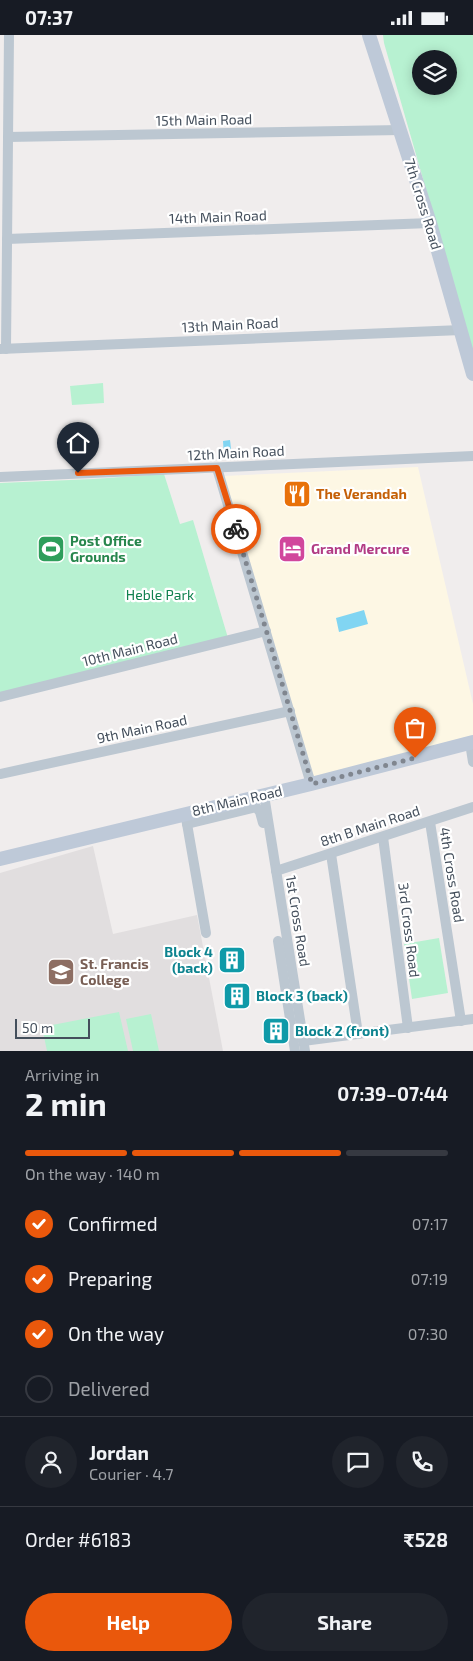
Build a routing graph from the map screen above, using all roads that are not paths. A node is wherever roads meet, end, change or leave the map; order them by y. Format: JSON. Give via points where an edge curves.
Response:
{"nodes":[{"id":1,"x":10,"y":35,"type":"edge"},
{"id":2,"x":369,"y":35,"type":"edge"},
{"id":3,"x":401,"y":130,"type":"junction"},
{"id":4,"x":8,"y":137,"type":"junction"},
{"id":5,"x":430,"y":223,"type":"junction"},
{"id":6,"x":7,"y":239,"type":"junction"},
{"id":7,"x":461,"y":330,"type":"junction"},
{"id":8,"x":3,"y":349,"type":"edge"},
{"id":9,"x":473,"y":374,"type":"edge"},
{"id":10,"x":473,"y":456,"type":"edge"},
{"id":11,"x":217,"y":468,"type":"junction"},
{"id":12,"x":0,"y":477,"type":"edge"},
{"id":13,"x":266,"y":631,"type":"junction"},
{"id":14,"x":0,"y":697,"type":"edge"},
{"id":15,"x":290,"y":711,"type":"junction"},
{"id":16,"x":471,"y":743,"type":"edge"},
{"id":17,"x":473,"y":762,"type":"edge"},
{"id":18,"x":0,"y":774,"type":"edge"},
{"id":19,"x":312,"y":784,"type":"junction"},
{"id":20,"x":264,"y":795,"type":"junction"},
{"id":21,"x":473,"y":807,"type":"edge"},
{"id":22,"x":186,"y":819,"type":"junction"},
{"id":23,"x":430,"y":822,"type":"junction"},
{"id":24,"x":383,"y":837,"type":"junction"},
{"id":25,"x":331,"y":854,"type":"junction"},
{"id":26,"x":0,"y":859,"type":"edge"},
{"id":27,"x":276,"y":871,"type":"junction"},
{"id":28,"x":276,"y":894,"type":"junction"},
{"id":29,"x":276,"y":915,"type":"dead end"},
{"id":30,"x":206,"y":933,"type":"dead end"},
{"id":31,"x":278,"y":941,"type":"dead end"},
{"id":32,"x":293,"y":1006,"type":"junction"},
{"id":33,"x":473,"y":1019,"type":"edge"},
{"id":34,"x":461,"y":1021,"type":"junction"},
{"id":35,"x":408,"y":1028,"type":"junction"},
{"id":36,"x":358,"y":1034,"type":"junction"},
{"id":37,"x":304,"y":1046,"type":"edge"},
{"id":38,"x":296,"y":1051,"type":"edge"}],
"edges":[{"from":1,"to":4,"type":"street"},
{"from":2,"to":3,"type":"street","name":"7th Cross Road"},
{"from":3,"to":4,"type":"street","name":"15th Main Road"},
{"from":3,"to":5,"type":"street","name":"7th Cross Road"},
{"from":4,"to":6,"type":"street"},
{"from":5,"to":6,"type":"street","name":"14th Main Road"},
{"from":5,"to":7,"type":"street","name":"7th Cross Road"},
{"from":6,"to":8,"type":"street"},
{"from":7,"to":8,"type":"street","name":"13th Main Road"},
{"from":7,"to":9,"type":"street","name":"7th Cross Road"},
{"from":10,"to":11,"type":"street","name":"12th Main Road"},
{"from":11,"to":12,"type":"street","name":"12th Main Road"},
{"from":11,"to":13,"type":"street"},
{"from":13,"to":14,"type":"street","name":"10th Main Road"},
{"from":13,"to":15,"type":"street"},
{"from":15,"to":18,"type":"street","name":"9th Main Road"},
{"from":15,"to":19,"type":"street"},
{"from":16,"to":17,"type":"street"},
{"from":16,"to":19,"type":"street","name":"8th Main Road"},
{"from":19,"to":20,"type":"street","name":"8th Main Road"},
{"from":20,"to":22,"type":"street","name":"8th Main Road"},
{"from":20,"to":27,"type":"street","name":"1st Cross Road"},
{"from":21,"to":23,"type":"street","name":"8th B Main Road"},
{"from":22,"to":26,"type":"street","name":"8th Main Road"},
{"from":22,"to":28,"type":"street","via":[[256,807],[263,823]]},
{"from":22,"to":30,"type":"street"},
{"from":23,"to":24,"type":"street","name":"8th B Main Road"},
{"from":23,"to":34,"type":"street","name":"4th Cross Road"},
{"from":24,"to":25,"type":"street","name":"8th B Main Road"},
{"from":24,"to":35,"type":"street","name":"3rd Cross Road"},
{"from":25,"to":27,"type":"street","name":"8th B Main Road"},
{"from":25,"to":36,"type":"street"},
{"from":27,"to":28,"type":"street","name":"1st Cross Road"},
{"from":28,"to":29,"type":"street"},
{"from":28,"to":32,"type":"street","name":"1st Cross Road"},
{"from":31,"to":32,"type":"street"},
{"from":32,"to":37,"type":"street","name":"1st Cross Road"},
{"from":32,"to":38,"type":"street"},
{"from":33,"to":34,"type":"street"},
{"from":34,"to":35,"type":"street"},
{"from":35,"to":36,"type":"street"},
{"from":36,"to":37,"type":"street"}]}
